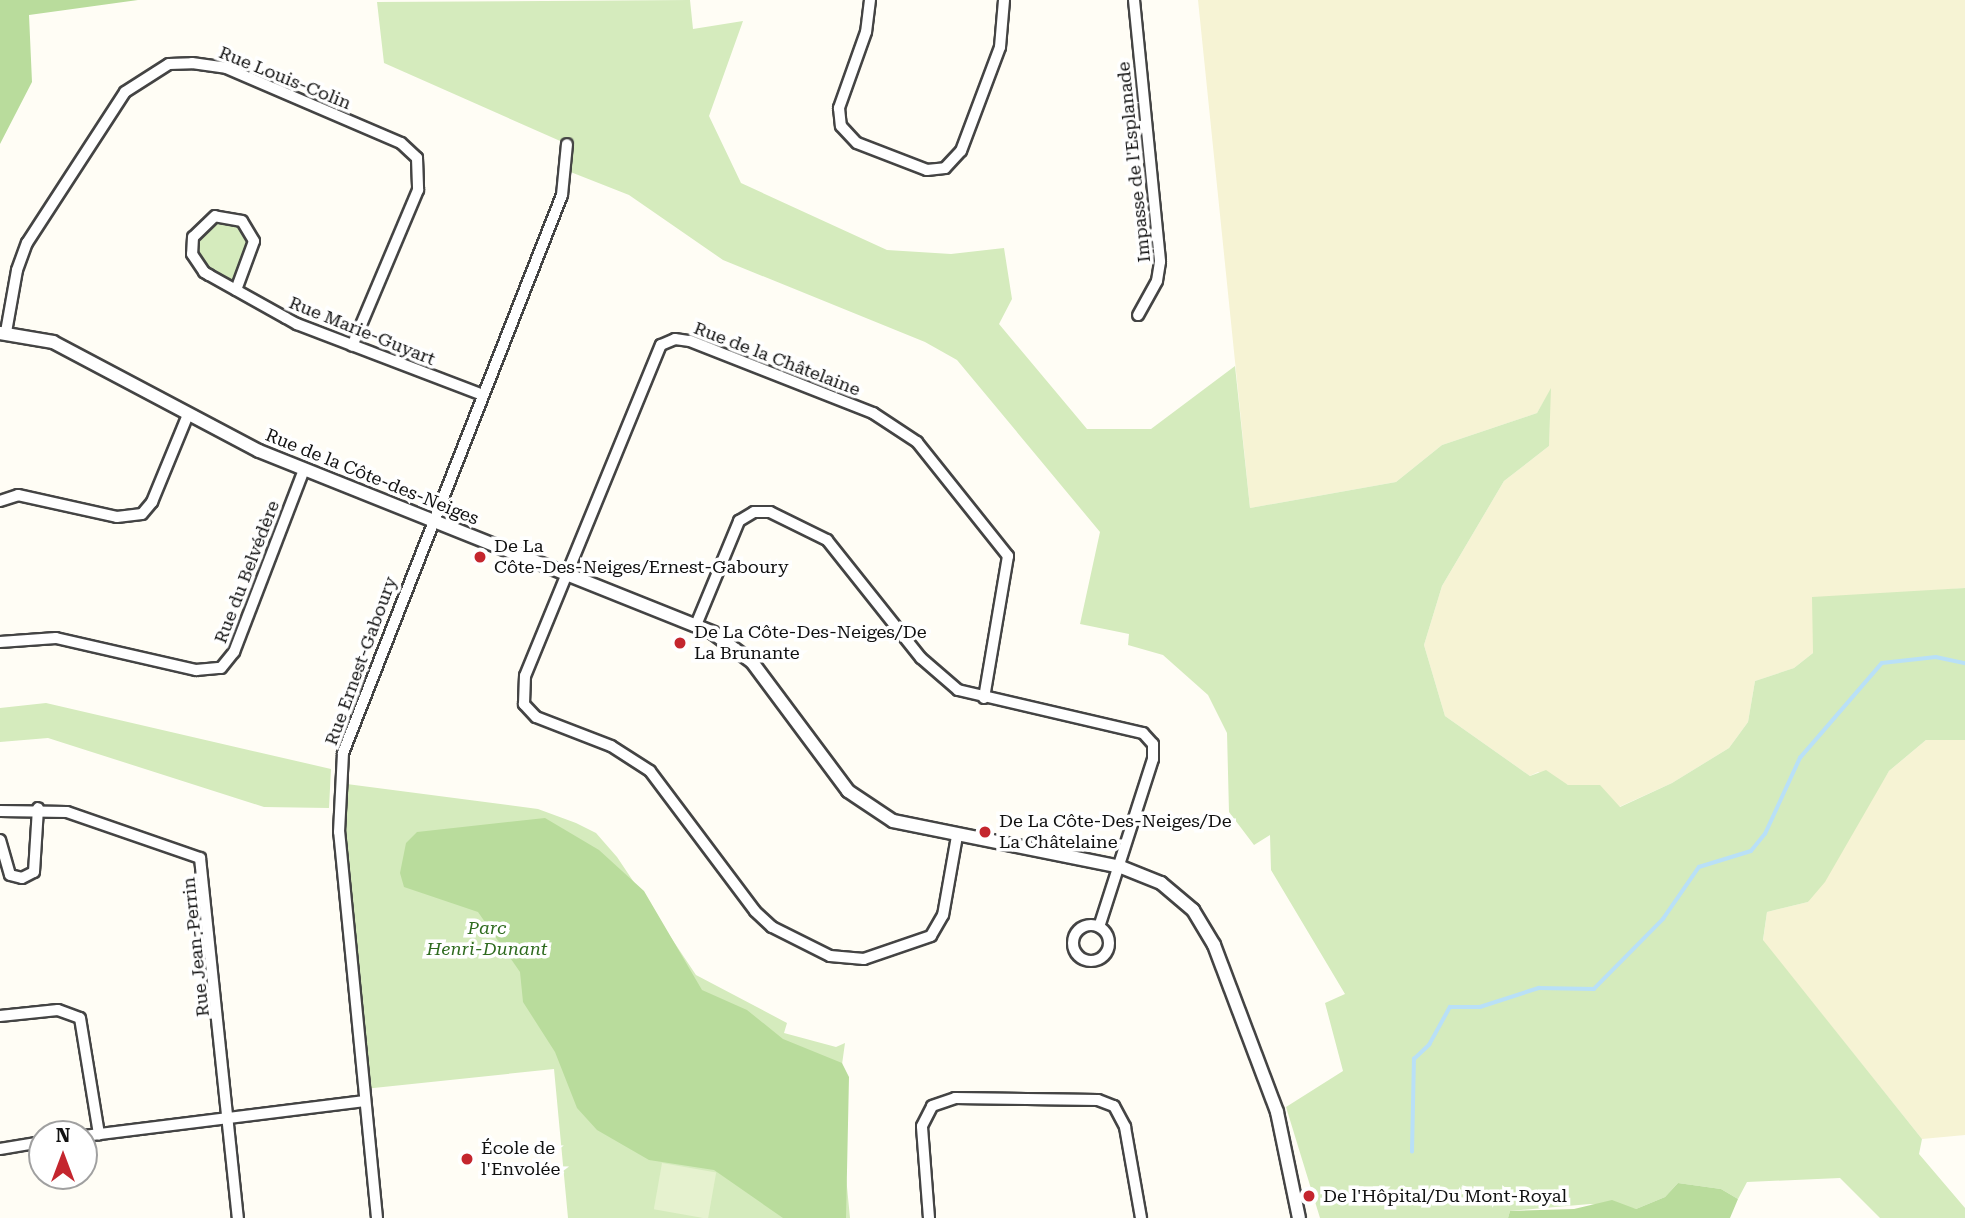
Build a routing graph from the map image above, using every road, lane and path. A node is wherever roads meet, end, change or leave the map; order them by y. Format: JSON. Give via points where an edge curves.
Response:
{"nodes":[{"id":1,"x":870,"y":0,"type":"edge"},
{"id":2,"x":1003,"y":0,"type":"edge"},
{"id":3,"x":1134,"y":0,"type":"edge"},
{"id":4,"x":567,"y":144,"type":"dead end"},
{"id":5,"x":236,"y":290,"type":"junction"},
{"id":6,"x":1138,"y":315,"type":"dead end"},
{"id":7,"x":3,"y":332,"type":"edge"},
{"id":8,"x":352,"y":346,"type":"junction"},
{"id":9,"x":480,"y":394,"type":"junction"},
{"id":10,"x":187,"y":416,"type":"junction"},
{"id":11,"x":304,"y":470,"type":"junction"},
{"id":12,"x":0,"y":501,"type":"edge"},
{"id":13,"x":431,"y":520,"type":"junction"},
{"id":14,"x":566,"y":574,"type":"junction"},
{"id":15,"x":696,"y":625,"type":"junction"},
{"id":16,"x":0,"y":642,"type":"edge"},
{"id":17,"x":984,"y":698,"type":"junction"},
{"id":18,"x":38,"y":808,"type":"junction"},
{"id":19,"x":0,"y":811,"type":"edge"},
{"id":20,"x":957,"y":836,"type":"junction"},
{"id":21,"x":0,"y":840,"type":"edge"},
{"id":22,"x":1121,"y":867,"type":"junction"},
{"id":23,"x":1099,"y":927,"type":"dead end"},
{"id":24,"x":0,"y":1016,"type":"edge"},
{"id":25,"x":365,"y":1101,"type":"junction"},
{"id":26,"x":229,"y":1119,"type":"junction"},
{"id":27,"x":99,"y":1134,"type":"joint"},
{"id":28,"x":28,"y":1144,"type":"edge"},
{"id":29,"x":0,"y":1149,"type":"edge"},
{"id":30,"x":238,"y":1218,"type":"edge"},
{"id":31,"x":377,"y":1218,"type":"edge"},
{"id":32,"x":929,"y":1218,"type":"edge"},
{"id":33,"x":1141,"y":1218,"type":"edge"},
{"id":34,"x":1299,"y":1218,"type":"edge"}],
"edges":[{"from":1,"to":2,"type":"street","via":[[866,32],[839,108],[841,126],[857,143],[927,170],[945,168],[961,151],[1000,47]]},
{"from":3,"to":6,"type":"street","name":"Impasse de l'Esplanade","via":[[1160,262],[1157,281]]},
{"from":4,"to":9,"type":"street","name":"Rue Ernest-Gaboury","via":[[562,195]]},
{"from":5,"to":5,"type":"street","name":"Rue Marie-Guyart","via":[[204,271],[192,254],[197,228],[215,216],[242,221],[254,241]]},
{"from":5,"to":8,"type":"street","name":"Rue Marie-Guyart","via":[[297,324]]},
{"from":7,"to":8,"type":"street","name":"Rue Louis-Colin","via":[[27,243],[125,92],[169,64],[191,63],[226,68],[401,143],[417,158],[418,190]]},
{"from":7,"to":10,"type":"street","name":"Rue de la Côte-des-Neiges","via":[[68,349]]},
{"from":8,"to":9,"type":"street","name":"Rue Marie-Guyart"},
{"from":9,"to":13,"type":"street","name":"Rue Ernest-Gaboury"},
{"from":10,"to":11,"type":"street","name":"Rue de la Côte-des-Neiges"},
{"from":10,"to":12,"type":"street","via":[[152,502],[142,514],[117,517],[18,495]]},
{"from":11,"to":13,"type":"street","name":"Rue de la Côte-des-Neiges"},
{"from":11,"to":16,"type":"street","name":"Rue du Belvédère","via":[[234,652],[221,668],[196,670],[56,638]]},
{"from":13,"to":14,"type":"street","name":"Rue de la Côte-des-Neiges"},
{"from":13,"to":25,"type":"street","name":"Rue Ernest-Gaboury","via":[[352,719],[340,771],[339,832]]},
{"from":14,"to":15,"type":"street","name":"Rue de la Côte-des-Neiges"},
{"from":14,"to":17,"type":"street","name":"Rue de la Châtelaine","via":[[653,356],[667,341],[690,341],[897,426],[917,442],[1002,544],[1008,562]]},
{"from":14,"to":20,"type":"street","name":"Rue de la Châtelaine","via":[[525,676],[524,704],[536,717],[611,746],[650,771],[748,903],[772,927],[819,953],[848,960],[924,941],[941,923]]},
{"from":15,"to":17,"type":"street","via":[[740,521],[754,512],[770,512],[827,540],[930,666],[958,690]]},
{"from":15,"to":20,"type":"street","name":"Rue de la Côte-des-Neiges","via":[[752,662],[836,778],[860,800],[893,821]]},
{"from":17,"to":22,"type":"street","via":[[1136,729],[1149,738],[1153,759]]},
{"from":18,"to":19,"type":"street","name":"Rue Jean-Perrin"},
{"from":18,"to":21,"type":"street","via":[[34,872],[22,878],[10,875]]},
{"from":18,"to":26,"type":"street","name":"Rue Jean-Perrin","via":[[67,812],[200,858]]},
{"from":20,"to":22,"type":"street","name":"Rue de la Côte-des-Neiges"},
{"from":22,"to":23,"type":"street"},
{"from":22,"to":34,"type":"street","name":"Rue de la Côte-des-Neiges","via":[[1172,891],[1209,934],[1277,1112]]},
{"from":24,"to":27,"type":"street","via":[[58,1010],[80,1018]]},
{"from":25,"to":26,"type":"street"},
{"from":25,"to":31,"type":"street","name":"Rue Ernest-Gaboury"},
{"from":26,"to":27,"type":"street"},
{"from":26,"to":30,"type":"street","name":"Rue Jean-Perrin"},
{"from":28,"to":29,"type":"street"},
{"from":32,"to":33,"type":"street","via":[[922,1126],[932,1106],[955,1098],[1098,1100],[1114,1106],[1125,1127]]}]}
